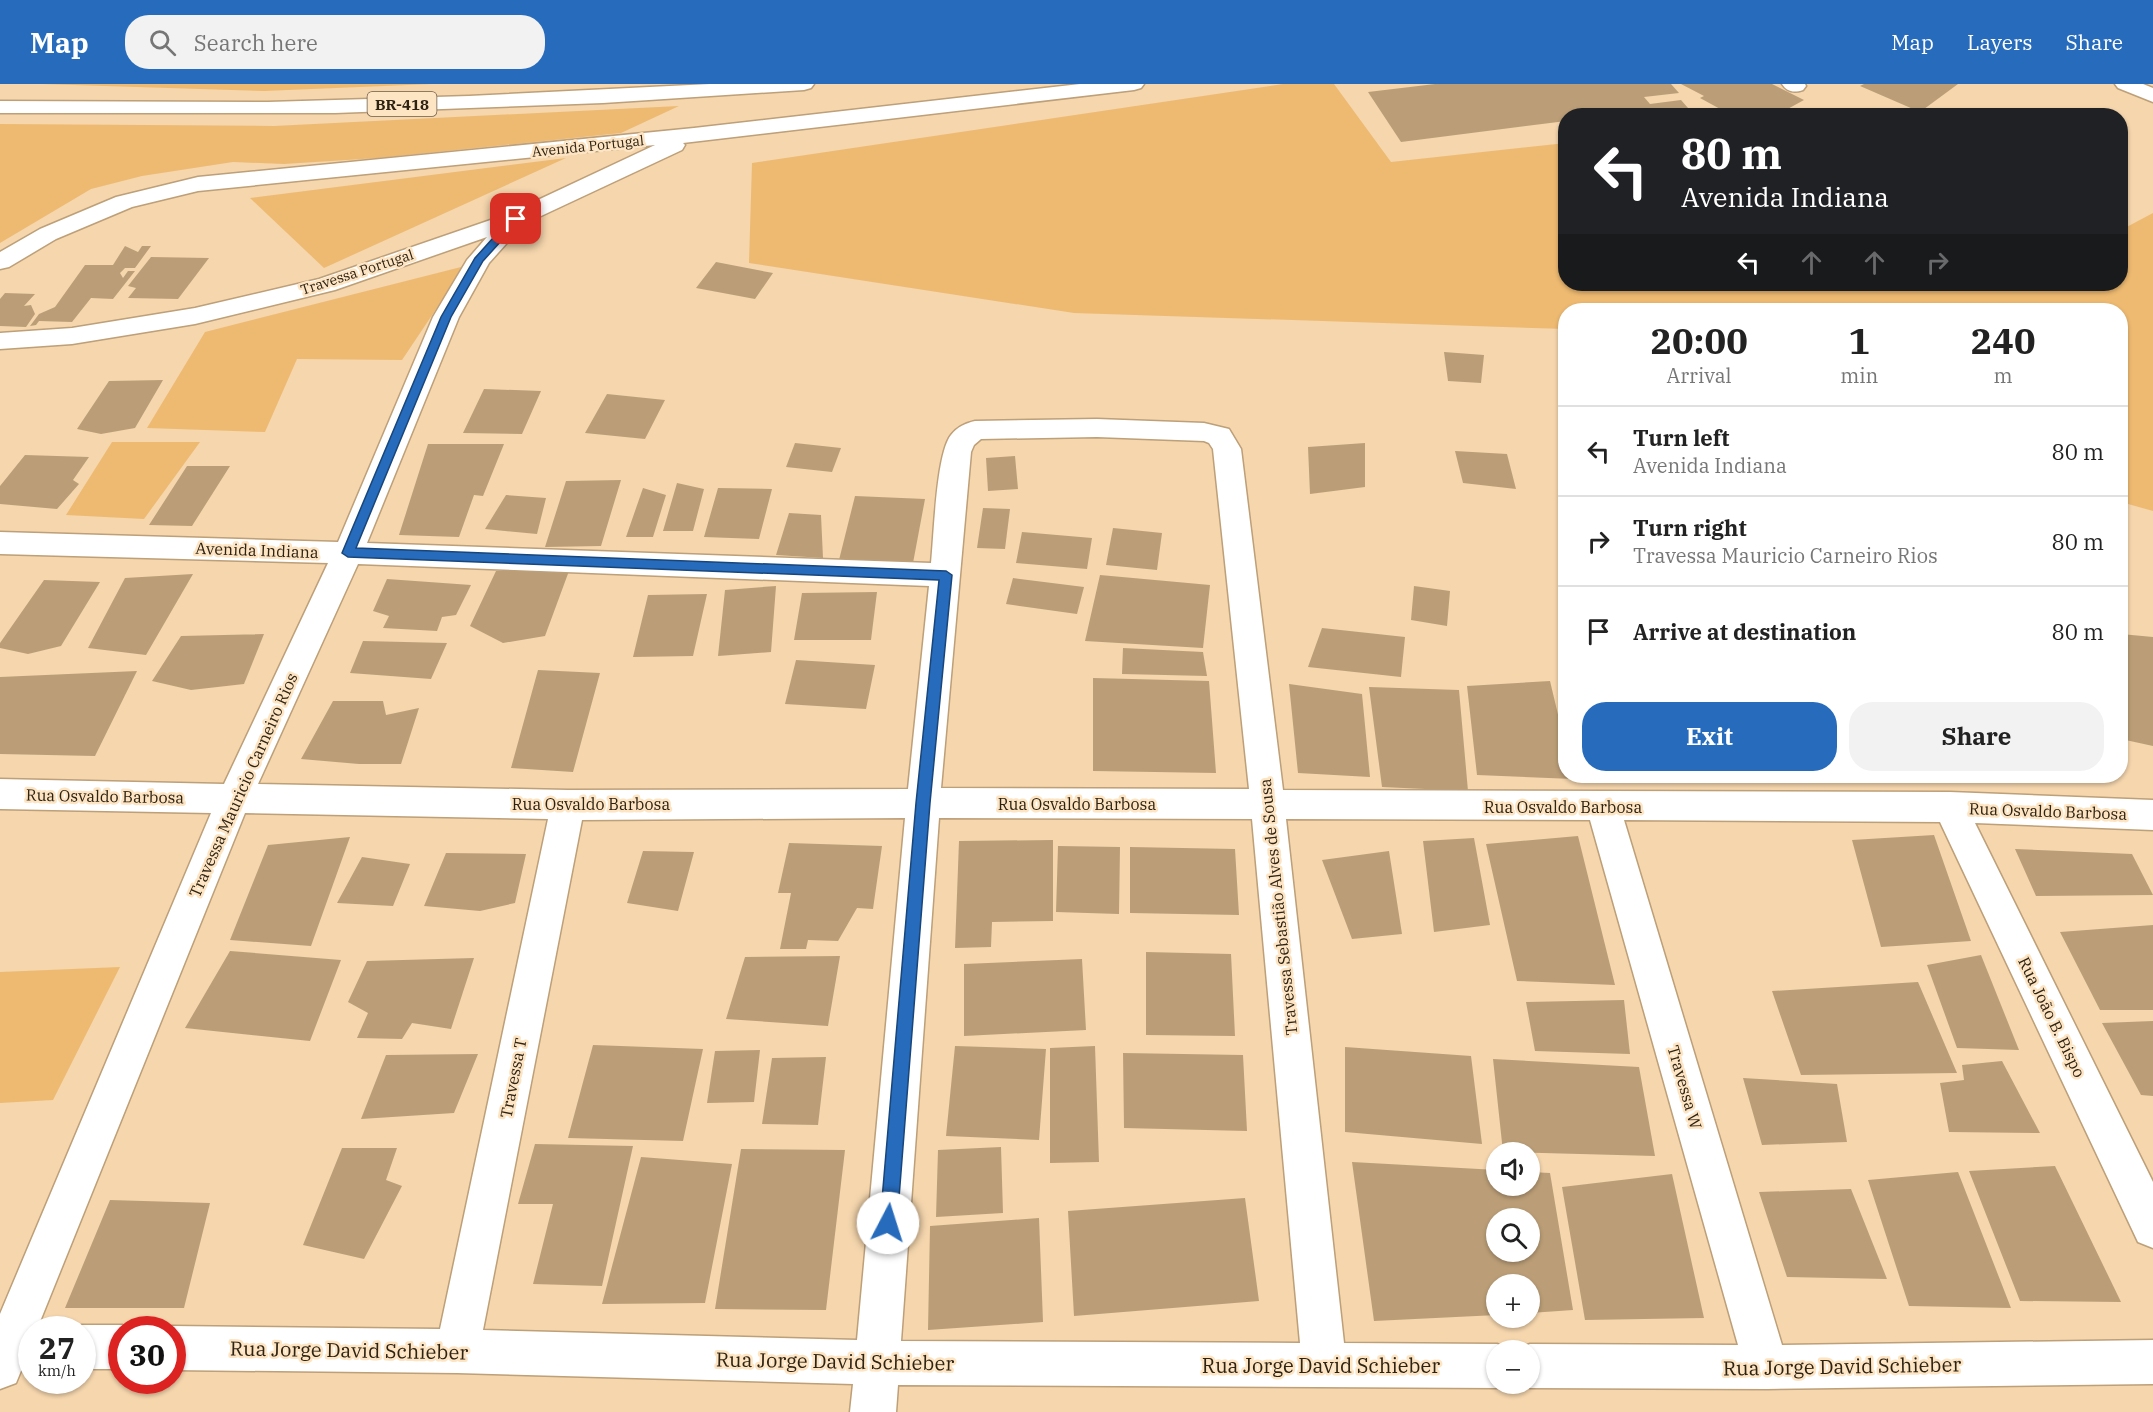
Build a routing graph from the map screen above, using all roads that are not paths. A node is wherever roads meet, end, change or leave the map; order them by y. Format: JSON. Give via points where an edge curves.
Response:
{"nodes":[{"id":1,"x":804,"y":84,"type":"edge"},
{"id":2,"x":1134,"y":84,"type":"edge"},
{"id":3,"x":2125,"y":84,"type":"edge"},
{"id":4,"x":2153,"y":96,"type":"edge"},
{"id":5,"x":0,"y":107,"type":"edge"},
{"id":6,"x":694,"y":135,"type":"junction"},
{"id":7,"x":516,"y":219,"type":"junction"},
{"id":8,"x":0,"y":262,"type":"edge"},
{"id":9,"x":0,"y":341,"type":"edge"},
{"id":10,"x":0,"y":543,"type":"edge"},
{"id":11,"x":348,"y":553,"type":"junction"},
{"id":12,"x":946,"y":575,"type":"junction"},
{"id":13,"x":0,"y":794,"type":"edge"},
{"id":14,"x":234,"y":799,"type":"junction"},
{"id":15,"x":923,"y":803,"type":"junction"},
{"id":16,"x":568,"y":805,"type":"junction"},
{"id":17,"x":1268,"y":806,"type":"junction"},
{"id":18,"x":1603,"y":807,"type":"junction"},
{"id":19,"x":1950,"y":807,"type":"junction"},
{"id":20,"x":2153,"y":816,"type":"edge"},
{"id":21,"x":2153,"y":1227,"type":"edge"},
{"id":22,"x":186,"y":1348,"type":"edge"},
{"id":23,"x":10,"y":1351,"type":"edge"},
{"id":24,"x":458,"y":1351,"type":"junction"},
{"id":25,"x":2153,"y":1362,"type":"edge"},
{"id":26,"x":877,"y":1363,"type":"junction"},
{"id":27,"x":1324,"y":1365,"type":"junction"},
{"id":28,"x":1486,"y":1366,"type":"edge"},
{"id":29,"x":1540,"y":1366,"type":"edge"},
{"id":30,"x":1767,"y":1367,"type":"junction"},
{"id":31,"x":873,"y":1412,"type":"edge"}],
"edges":[{"from":1,"to":5,"type":"street","number":"BR-418","via":[[267,108]]},
{"from":2,"to":6,"type":"street","name":"Avenida Portugal"},
{"from":3,"to":4,"type":"street"},
{"from":6,"to":7,"type":"street","name":"Travessa Portugal"},
{"from":6,"to":8,"type":"street","name":"Avenida Portugal","via":[[198,184],[124,202],[48,234]]},
{"from":7,"to":9,"type":"street","name":"Travessa Portugal","via":[[326,285],[216,311],[72,336]]},
{"from":7,"to":11,"type":"street","name":"Travessa Mauricio Carneiro Rios","via":[[479,260],[446,317]]},
{"from":10,"to":11,"type":"street","name":"Avenida Indiana"},
{"from":11,"to":12,"type":"street","name":"Avenida Indiana"},
{"from":11,"to":14,"type":"street","name":"Travessa Mauricio Carneiro Rios"},
{"from":12,"to":15,"type":"street"},
{"from":12,"to":17,"type":"street","name":"Travessa Sebastião Alves de Sousa","via":[[957,452],[962,440],[975,430],[1097,428],[1204,432],[1219,436],[1227,449]]},
{"from":13,"to":14,"type":"street","name":"Rua Osvaldo Barbosa"},
{"from":14,"to":16,"type":"street","name":"Rua Osvaldo Barbosa"},
{"from":14,"to":23,"type":"street","name":"Travessa Mauricio Carneiro Rios"},
{"from":15,"to":16,"type":"street","name":"Rua Osvaldo Barbosa"},
{"from":15,"to":17,"type":"street","name":"Rua Osvaldo Barbosa"},
{"from":15,"to":26,"type":"street"},
{"from":16,"to":24,"type":"street","name":"Travessa T"},
{"from":17,"to":18,"type":"street","name":"Rua Osvaldo Barbosa"},
{"from":17,"to":27,"type":"street","name":"Travessa Sebastião Alves de Sousa"},
{"from":18,"to":19,"type":"street","name":"Rua Osvaldo Barbosa"},
{"from":18,"to":30,"type":"street","name":"Travessa W"},
{"from":19,"to":20,"type":"street","name":"Rua Osvaldo Barbosa"},
{"from":19,"to":21,"type":"street","name":"Rua João B. Bispo"},
{"from":22,"to":24,"type":"street","name":"Rua Jorge David Schieber"},
{"from":24,"to":26,"type":"street","name":"Rua Jorge David Schieber"},
{"from":25,"to":30,"type":"street","name":"Rua Jorge David Schieber"},
{"from":26,"to":27,"type":"street","name":"Rua Jorge David Schieber"},
{"from":26,"to":31,"type":"street"},
{"from":27,"to":28,"type":"street","name":"Rua Jorge David Schieber"},
{"from":29,"to":30,"type":"street","name":"Rua Jorge David Schieber"}]}
